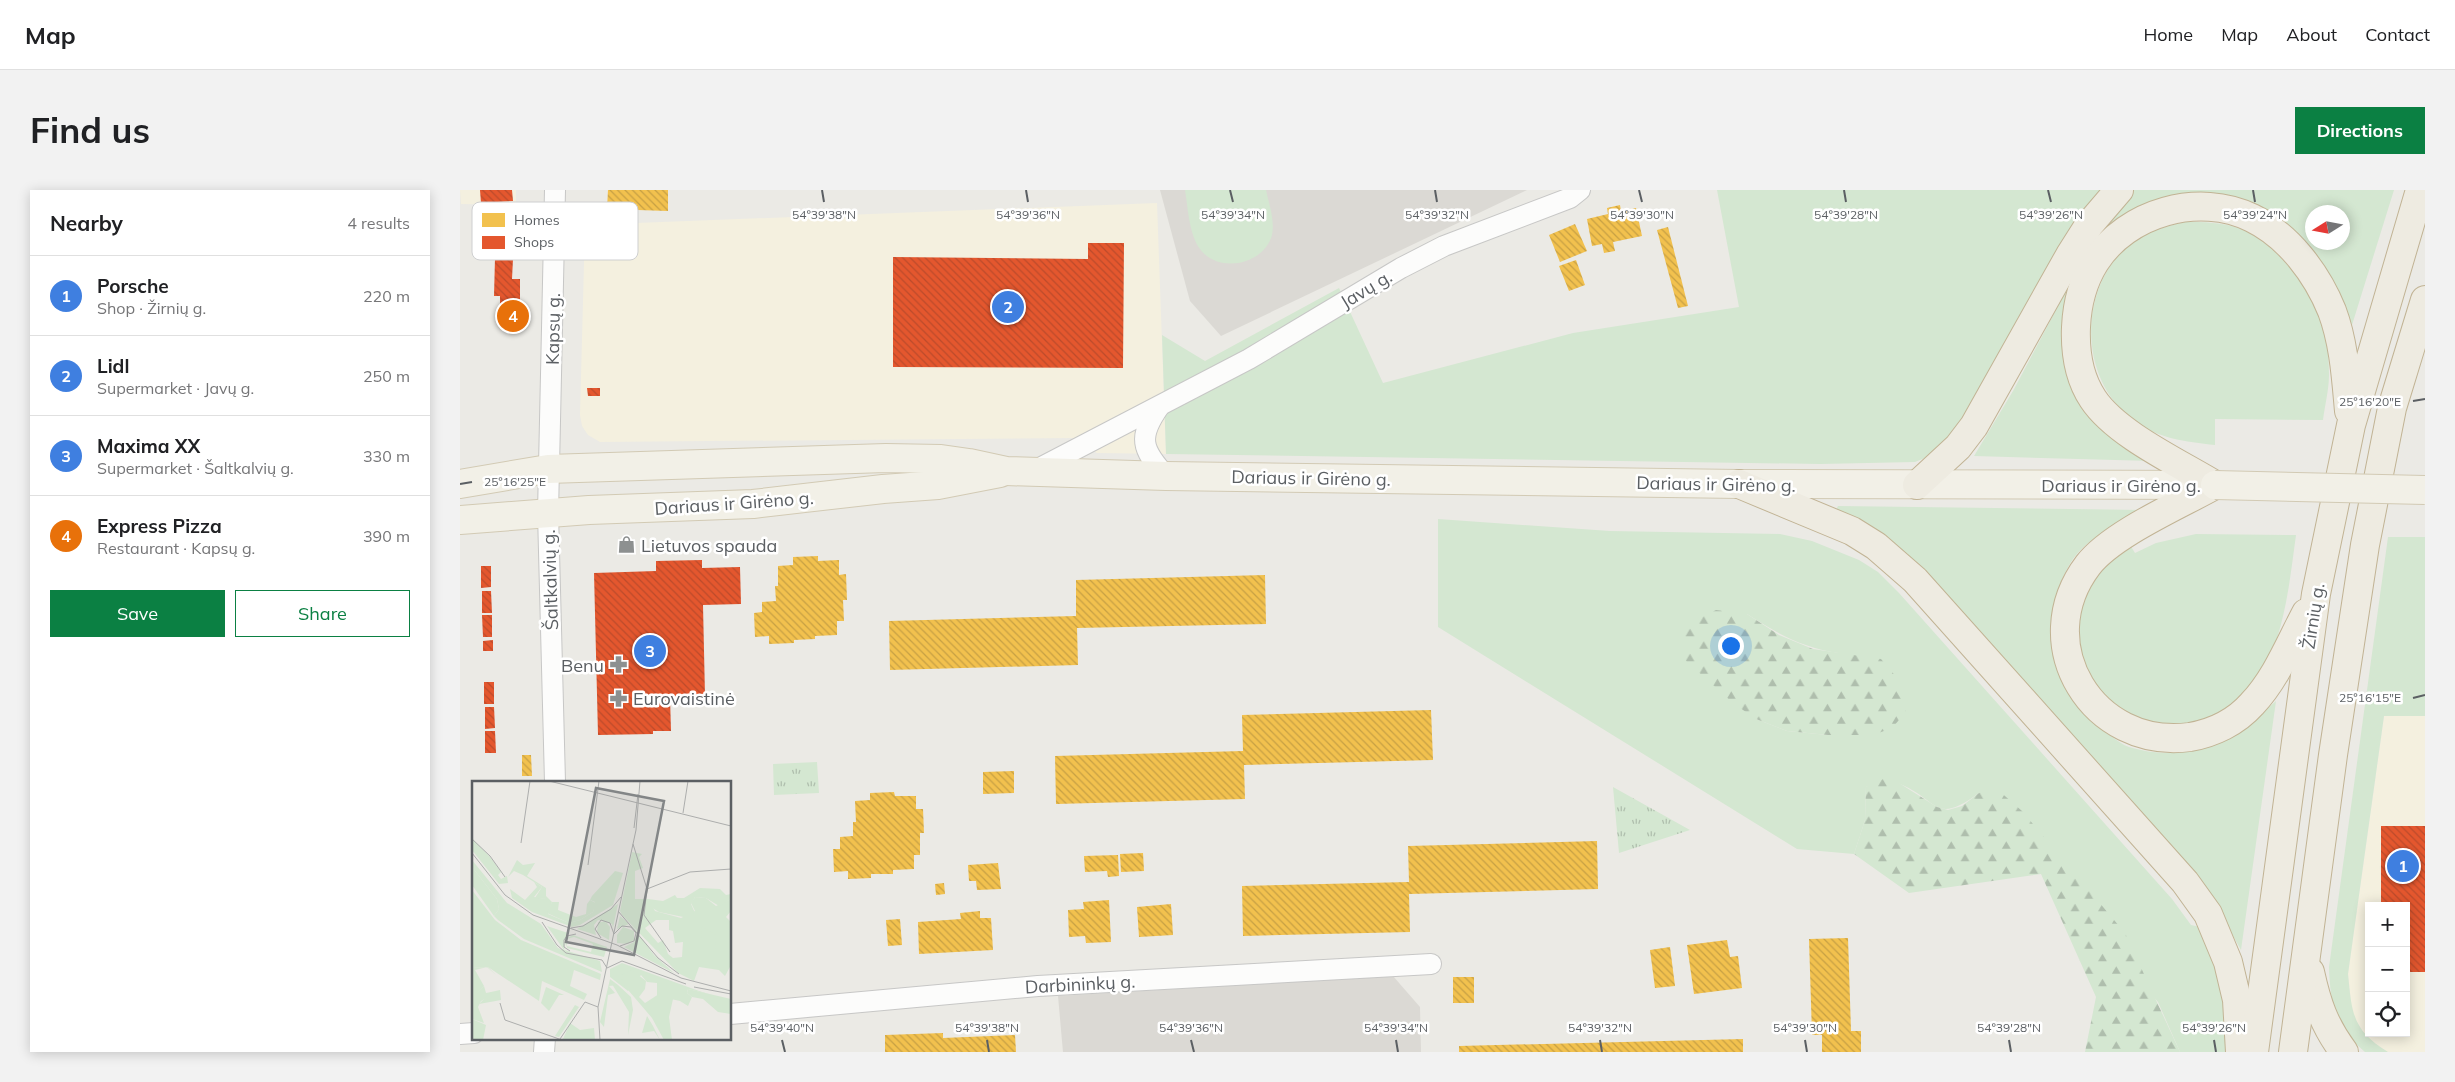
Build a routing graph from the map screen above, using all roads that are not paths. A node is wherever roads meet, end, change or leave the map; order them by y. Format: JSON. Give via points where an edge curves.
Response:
{"nodes":[{"id":1,"x":1580,"y":190,"type":"edge"},
{"id":2,"x":2119,"y":190,"type":"edge"},
{"id":3,"x":2420,"y":190,"type":"edge"},
{"id":4,"x":553,"y":260,"type":"edge"},
{"id":5,"x":2425,"y":300,"type":"edge"},
{"id":6,"x":1159,"y":407,"type":"junction"},
{"id":7,"x":2351,"y":425,"type":"junction"},
{"id":8,"x":548,"y":469,"type":"junction"},
{"id":9,"x":1019,"y":472,"type":"junction"},
{"id":10,"x":1166,"y":476,"type":"junction"},
{"id":11,"x":460,"y":484,"type":"edge"},
{"id":12,"x":1739,"y":484,"type":"junction"},
{"id":13,"x":1917,"y":485,"type":"junction"},
{"id":14,"x":2216,"y":485,"type":"junction"},
{"id":15,"x":2425,"y":490,"type":"edge"},
{"id":16,"x":548,"y":513,"type":"junction"},
{"id":17,"x":460,"y":520,"type":"edge"},
{"id":18,"x":2316,"y":594,"type":"junction"},
{"id":19,"x":555,"y":781,"type":"edge"},
{"id":20,"x":2306,"y":954,"type":"junction"},
{"id":21,"x":1431,"y":964,"type":"dead end"},
{"id":22,"x":731,"y":1014,"type":"edge"},
{"id":23,"x":2240,"y":1052,"type":"edge"},
{"id":24,"x":2254,"y":1052,"type":"edge"},
{"id":25,"x":2293,"y":1052,"type":"edge"},
{"id":26,"x":2344,"y":1052,"type":"edge"}],
"edges":[{"from":1,"to":6,"type":"street","name":"Javų g.","via":[[1570,198],[1444,246],[1401,268],[1249,359]]},
{"from":2,"to":13,"type":"highway","via":[[2089,225],[2070,255],[1974,426],[1958,447]]},
{"from":3,"to":7,"type":"highway","name":"Žirnių g."},
{"from":4,"to":8,"type":"street","name":"Kapsų g."},
{"from":5,"to":20,"type":"highway","via":[[2392,408],[2365,545]]},
{"from":6,"to":9,"type":"street","name":"Javų g."},
{"from":6,"to":10,"type":"street","via":[[1148,423],[1146,450]]},
{"from":7,"to":14,"type":"highway","via":[[2343,352],[2332,312],[2297,254],[2275,232],[2252,218],[2229,210],[2177,208],[2154,216],[2131,227],[2095,262],[2077,310],[2078,365],[2093,399],[2118,426]]},
{"from":7,"to":18,"type":"highway","name":"Žirnių g."},
{"from":8,"to":9,"type":"main road","name":"Dariaus ir Girėno g.","via":[[886,458],[941,459]]},
{"from":8,"to":11,"type":"main road","name":"Dariaus ir Girėno g."},
{"from":8,"to":16,"type":"street","name":"Šaltkalvių g."},
{"from":9,"to":10,"type":"main road","name":"Dariaus ir Girėno g."},
{"from":9,"to":16,"type":"main road","name":"Dariaus ir Girėno g.","via":[[938,485],[754,504]]},
{"from":10,"to":12,"type":"main road","name":"Dariaus ir Girėno g."},
{"from":12,"to":13,"type":"main road","name":"Dariaus ir Girėno g."},
{"from":12,"to":23,"type":"highway","via":[[1852,531],[1876,546],[1914,580],[2178,874],[2208,914],[2228,962],[2237,1000]]},
{"from":13,"to":14,"type":"main road","name":"Dariaus ir Girėno g."},
{"from":14,"to":15,"type":"main road","name":"Dariaus ir Girėno g.","bridge":true},
{"from":14,"to":18,"type":"highway","via":[[2120,537],[2089,564],[2077,581],[2064,631],[2066,652],[2076,680],[2093,703],[2114,722],[2141,735],[2167,739],[2202,735],[2220,727],[2252,704],[2268,682]]},
{"from":16,"to":17,"type":"main road","name":"Dariaus ir Girėno g."},
{"from":16,"to":19,"type":"street","name":"Šaltkalvių g."},
{"from":18,"to":24,"type":"highway","name":"Žirnių g."},
{"from":20,"to":25,"type":"highway"},
{"from":20,"to":26,"type":"highway","via":[[2317,1006],[2330,1034]]},
{"from":21,"to":22,"type":"street","name":"Darbininkų g.","via":[[1038,986]]}]}
